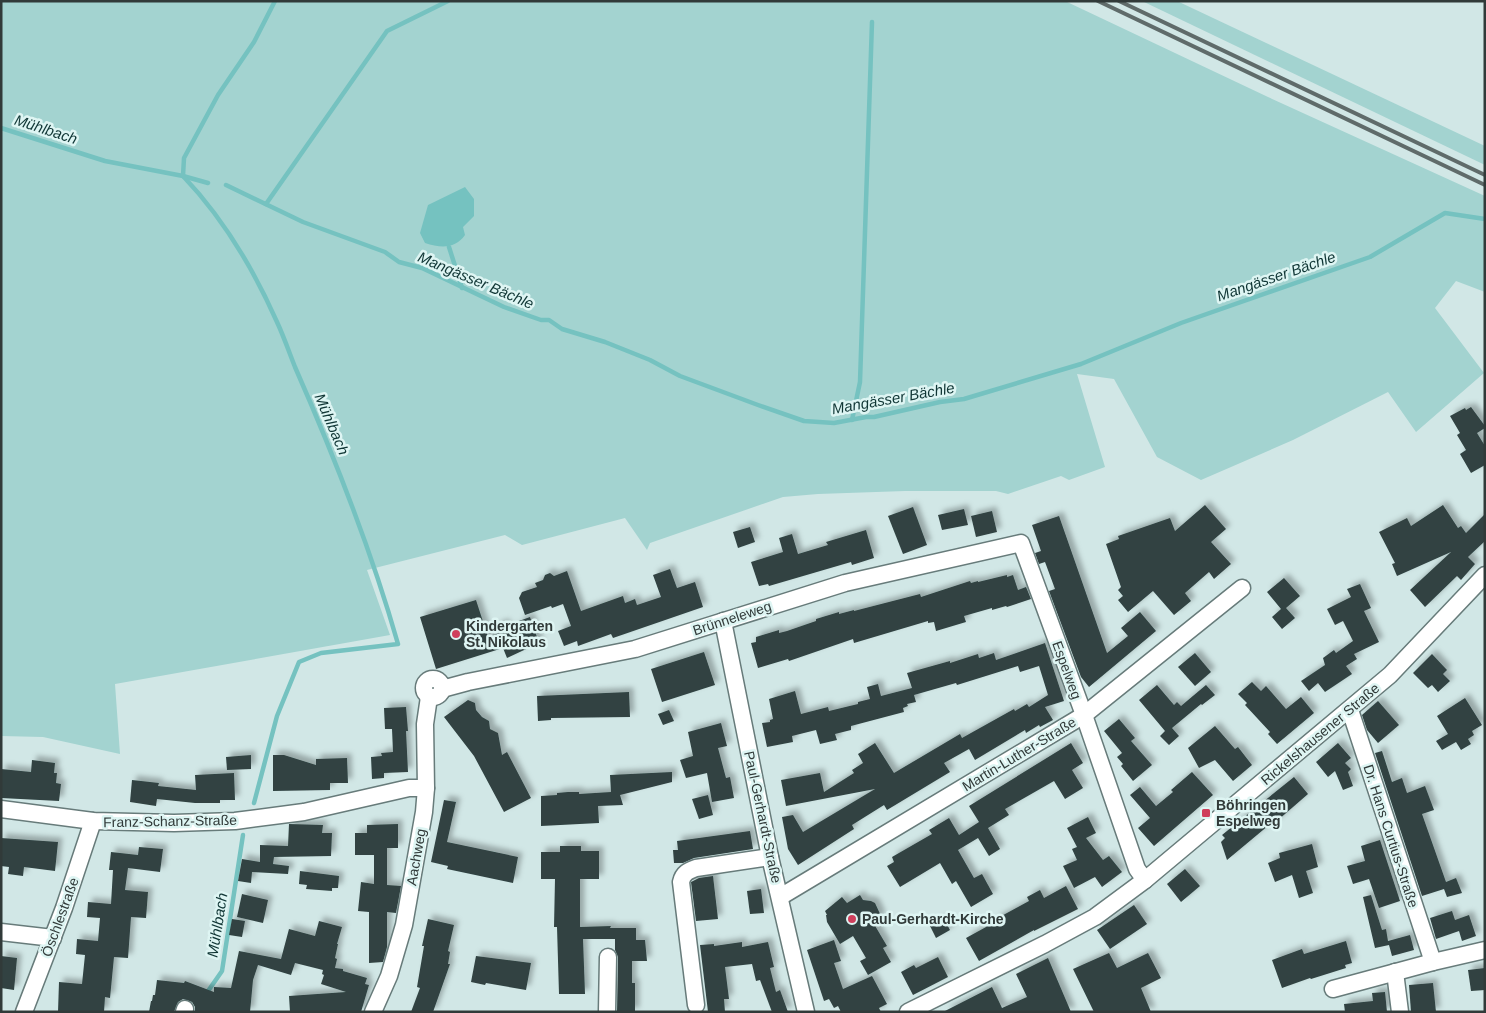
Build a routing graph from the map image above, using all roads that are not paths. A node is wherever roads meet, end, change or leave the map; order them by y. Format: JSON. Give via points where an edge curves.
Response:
{"nodes":[{"id":1,"x":1021,"y":543,"type":"joint"},
{"id":2,"x":1485,"y":575,"type":"edge"},
{"id":3,"x":1242,"y":588,"type":"dead end"},
{"id":4,"x":723,"y":621,"type":"junction"},
{"id":5,"x":436,"y":693,"type":"joint"},
{"id":6,"x":1350,"y":710,"type":"junction"},
{"id":7,"x":1084,"y":715,"type":"junction"},
{"id":8,"x":426,"y":788,"type":"junction"},
{"id":9,"x":1,"y":809,"type":"edge"},
{"id":10,"x":93,"y":822,"type":"junction"},
{"id":11,"x":770,"y":857,"type":"junction"},
{"id":12,"x":1145,"y":880,"type":"junction"},
{"id":13,"x":780,"y":897,"type":"junction"},
{"id":14,"x":1,"y":932,"type":"edge"},
{"id":15,"x":53,"y":938,"type":"junction"},
{"id":16,"x":1485,"y":950,"type":"edge"},
{"id":17,"x":608,"y":957,"type":"dead end"},
{"id":18,"x":1433,"y":962,"type":"junction"},
{"id":19,"x":1395,"y":972,"type":"junction"},
{"id":20,"x":1333,"y":989,"type":"dead end"},
{"id":21,"x":696,"y":1005,"type":"dead end"},
{"id":22,"x":24,"y":1012,"type":"edge"},
{"id":23,"x":372,"y":1012,"type":"edge"},
{"id":24,"x":607,"y":1012,"type":"edge"},
{"id":25,"x":806,"y":1012,"type":"edge"},
{"id":26,"x":908,"y":1012,"type":"edge"},
{"id":27,"x":1400,"y":1012,"type":"edge"}],
"edges":[{"from":1,"to":4,"type":"street","name":"Brünneleweg","via":[[845,583]]},
{"from":1,"to":7,"type":"street","name":"Espelweg"},
{"from":2,"to":6,"type":"street","name":"Rickelshausener Straße","via":[[1390,675]]},
{"from":3,"to":7,"type":"street","name":"Martin-Luther-Straße"},
{"from":4,"to":5,"type":"street","name":"Brünneleweg","via":[[635,649],[468,682]]},
{"from":4,"to":11,"type":"street","name":"Paul-Gerhardt-Straße"},
{"from":5,"to":8,"type":"street","name":"Aachweg","via":[[425,724]]},
{"from":6,"to":12,"type":"street","name":"Rickelshausener Straße"},
{"from":6,"to":18,"type":"street","name":"Dr. Hans Curtius-Straße"},
{"from":7,"to":12,"type":"street","name":"Espelweg","via":[[1137,870]]},
{"from":7,"to":13,"type":"street","name":"Martin-Luther-Straße"},
{"from":8,"to":10,"type":"street","name":"Franz-Schanz-Straße","via":[[409,788],[304,812],[235,821]]},
{"from":8,"to":23,"type":"street","name":"Aachweg","via":[[404,925],[389,976]]},
{"from":9,"to":10,"type":"street","name":"Franz-Schanz-Straße"},
{"from":10,"to":15,"type":"street","name":"Öschlestraße"},
{"from":11,"to":13,"type":"street","name":"Paul-Gerhardt-Straße"},
{"from":11,"to":21,"type":"street","via":[[696,868],[682,877],[680,882]]},
{"from":12,"to":26,"type":"street","name":"Rickelshausener Straße","via":[[1095,917]]},
{"from":13,"to":25,"type":"street","name":"Paul-Gerhardt-Straße"},
{"from":14,"to":15,"type":"street"},
{"from":15,"to":22,"type":"street","name":"Öschlestraße"},
{"from":16,"to":18,"type":"street"},
{"from":17,"to":24,"type":"street"},
{"from":18,"to":19,"type":"street"},
{"from":19,"to":20,"type":"street"},
{"from":19,"to":27,"type":"street"}]}
